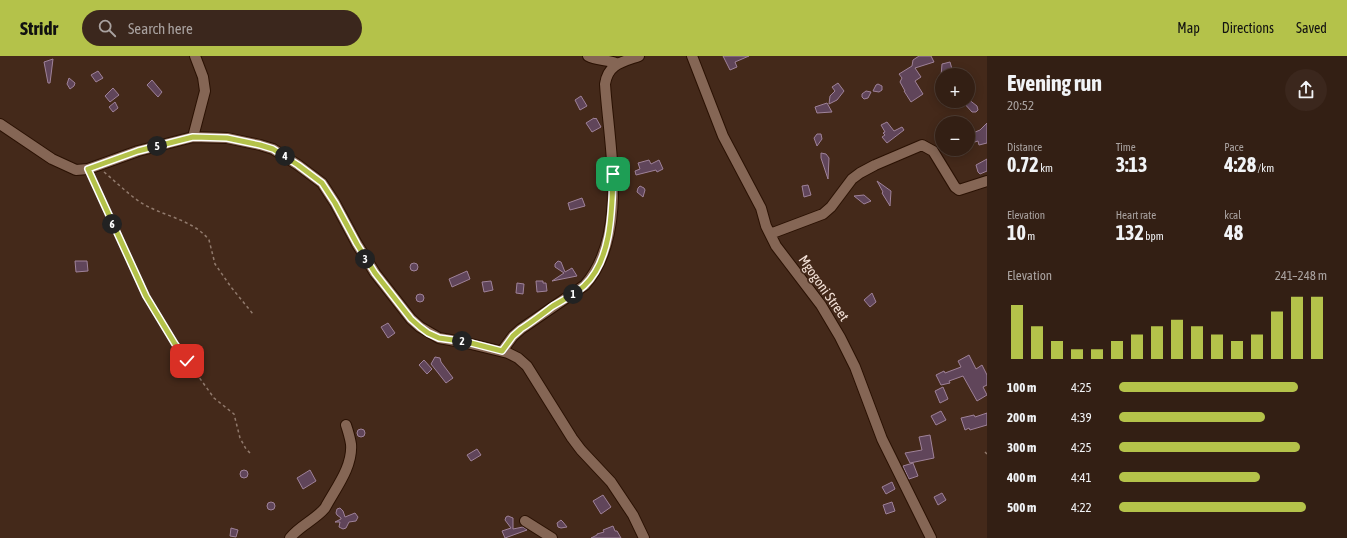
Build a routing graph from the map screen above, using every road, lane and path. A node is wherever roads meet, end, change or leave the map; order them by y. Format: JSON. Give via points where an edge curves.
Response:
{"nodes":[{"id":1,"x":196,"y":56,"type":"edge"},
{"id":2,"x":588,"y":56,"type":"edge"},
{"id":3,"x":639,"y":56,"type":"edge"},
{"id":4,"x":692,"y":56,"type":"edge"},
{"id":5,"x":618,"y":64,"type":"junction"},
{"id":6,"x":0,"y":124,"type":"edge"},
{"id":7,"x":193,"y":137,"type":"junction"},
{"id":8,"x":92,"y":168,"type":"junction"},
{"id":9,"x":987,"y":181,"type":"edge"},
{"id":10,"x":770,"y":234,"type":"junction"},
{"id":11,"x":253,"y":314,"type":"dead end"},
{"id":12,"x":502,"y":351,"type":"junction"},
{"id":13,"x":346,"y":425,"type":"dead end"},
{"id":14,"x":250,"y":453,"type":"dead end"},
{"id":15,"x":525,"y":521,"type":"dead end"},
{"id":16,"x":290,"y":538,"type":"edge"},
{"id":17,"x":552,"y":538,"type":"edge"},
{"id":18,"x":644,"y":538,"type":"edge"},
{"id":19,"x":931,"y":538,"type":"edge"}],
"edges":[{"from":1,"to":7,"type":"street","via":[[205,91]]},
{"from":2,"to":5,"type":"street"},
{"from":3,"to":5,"type":"street"},
{"from":4,"to":10,"type":"street","name":"Mgogoni Street","via":[[723,136],[761,208]]},
{"from":5,"to":12,"type":"street","via":[[606,76],[605,84],[613,174],[612,208],[600,262],[585,285],[521,329]]},
{"from":6,"to":8,"type":"street","via":[[70,168]]},
{"from":7,"to":8,"type":"street","via":[[138,151]]},
{"from":7,"to":12,"type":"street","via":[[249,142],[273,149],[289,158],[322,183],[375,273],[411,319],[428,333],[439,338]]},
{"from":8,"to":11,"type":"path","via":[[139,201],[190,225],[207,237],[215,264]]},
{"from":8,"to":14,"type":"path","via":[[137,278],[155,312],[214,398],[234,414],[240,438]]},
{"from":9,"to":10,"type":"street","via":[[959,190],[955,188],[933,151],[922,145],[860,173],[823,214]]},
{"from":10,"to":19,"type":"street","name":"Mgogoni Street","via":[[776,246],[821,305],[840,337],[855,367],[882,439]]},
{"from":12,"to":18,"type":"street","via":[[518,358],[527,366],[572,438],[611,482],[633,515]]},
{"from":13,"to":16,"type":"street","via":[[351,443],[348,465],[325,508]]},
{"from":15,"to":17,"type":"street"}]}
